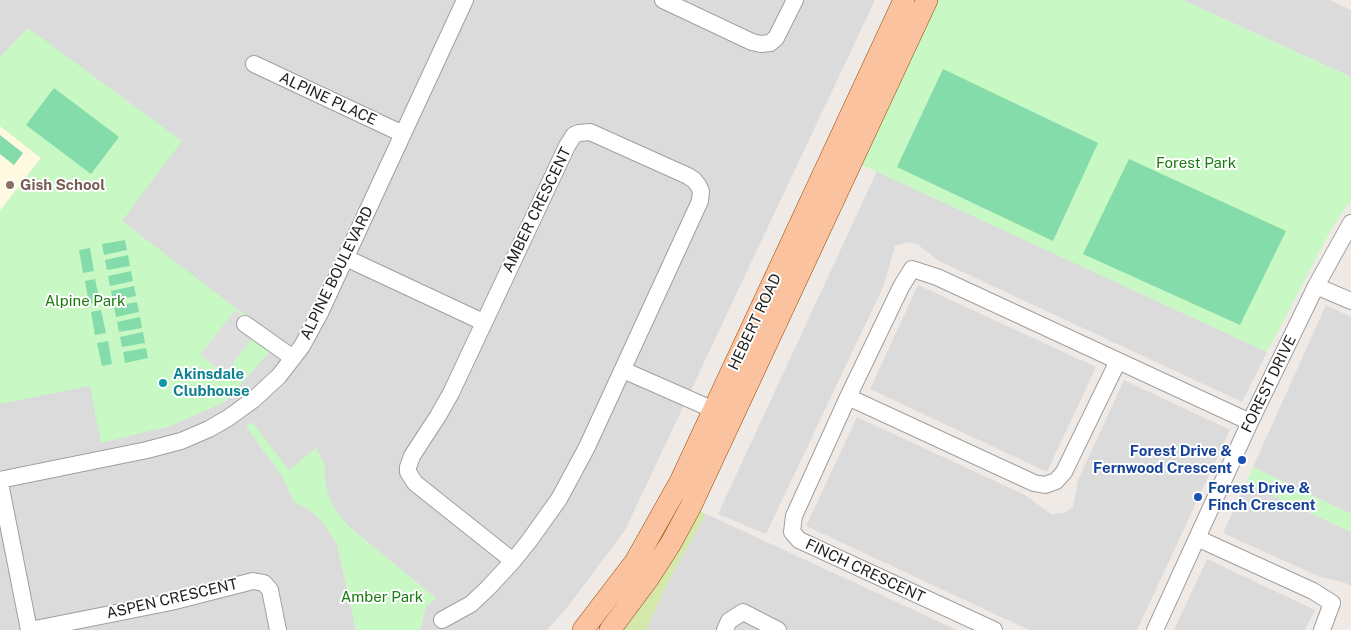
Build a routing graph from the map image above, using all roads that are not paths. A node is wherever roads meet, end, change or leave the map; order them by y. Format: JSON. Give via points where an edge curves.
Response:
{"nodes":[{"id":1,"x":465,"y":0,"type":"edge"},
{"id":2,"x":662,"y":0,"type":"edge"},
{"id":3,"x":795,"y":0,"type":"edge"},
{"id":4,"x":904,"y":0,"type":"edge"},
{"id":5,"x":927,"y":0,"type":"edge"},
{"id":6,"x":254,"y":64,"type":"dead end"},
{"id":7,"x":402,"y":134,"type":"junction"},
{"id":8,"x":1351,"y":223,"type":"edge"},
{"id":9,"x":346,"y":258,"type":"junction"},
{"id":10,"x":1316,"y":286,"type":"junction"},
{"id":11,"x":1351,"y":301,"type":"edge"},
{"id":12,"x":483,"y":322,"type":"junction"},
{"id":13,"x":246,"y":324,"type":"dead end"},
{"id":14,"x":293,"y":358,"type":"junction"},
{"id":15,"x":1118,"y":362,"type":"junction"},
{"id":16,"x":623,"y":370,"type":"junction"},
{"id":17,"x":848,"y":397,"type":"junction"},
{"id":18,"x":723,"y":414,"type":"junction"},
{"id":19,"x":1250,"y":422,"type":"junction"},
{"id":20,"x":0,"y":481,"type":"edge"},
{"id":21,"x":1197,"y":538,"type":"junction"},
{"id":22,"x":513,"y":561,"type":"junction"},
{"id":23,"x":442,"y":620,"type":"dead end"},
{"id":24,"x":30,"y":630,"type":"edge"},
{"id":25,"x":278,"y":630,"type":"edge"},
{"id":26,"x":583,"y":630,"type":"edge"},
{"id":27,"x":610,"y":630,"type":"edge"},
{"id":28,"x":726,"y":630,"type":"edge"},
{"id":29,"x":778,"y":630,"type":"edge"},
{"id":30,"x":994,"y":630,"type":"edge"},
{"id":31,"x":1155,"y":630,"type":"edge"},
{"id":32,"x":1322,"y":630,"type":"edge"}],
"edges":[{"from":1,"to":7,"type":"street","name":"ALPINE BOULEVARD"},
{"from":2,"to":3,"type":"street","via":[[760,44],[776,38]]},
{"from":4,"to":18,"type":"main road","name":"HEBERT ROAD"},
{"from":5,"to":18,"type":"main road","name":"HEBERT ROAD"},
{"from":6,"to":7,"type":"street","name":"ALPINE PLACE"},
{"from":7,"to":9,"type":"street","name":"ALPINE BOULEVARD"},
{"from":8,"to":10,"type":"street","name":"FOREST DRIVE"},
{"from":9,"to":12,"type":"street"},
{"from":9,"to":14,"type":"street","name":"ALPINE BOULEVARD","via":[[313,326]]},
{"from":10,"to":11,"type":"street"},
{"from":10,"to":19,"type":"street","name":"FOREST DRIVE"},
{"from":12,"to":16,"type":"street","name":"AMBER CRESCENT","via":[[570,140],[579,133],[597,134],[688,176],[701,191],[698,207]]},
{"from":12,"to":22,"type":"street","name":"AMBER CRESCENT","via":[[445,404],[412,456],[408,472],[415,483]]},
{"from":13,"to":14,"type":"street"},
{"from":14,"to":20,"type":"street","name":"ALPINE BOULEVARD","via":[[253,400],[198,434],[147,450]]},
{"from":15,"to":17,"type":"street","via":[[1064,472],[1056,481],[1045,485],[1034,483]]},
{"from":15,"to":17,"type":"street","name":"FINCH CRESCENT","via":[[937,277],[912,270]]},
{"from":15,"to":19,"type":"street","name":"FINCH CRESCENT"},
{"from":16,"to":18,"type":"street"},
{"from":16,"to":22,"type":"street","name":"AMBER CRESCENT","via":[[559,499]]},
{"from":17,"to":30,"type":"street","name":"FINCH CRESCENT","via":[[794,516],[792,532],[799,540]]},
{"from":18,"to":26,"type":"main road","name":"HEBERT ROAD","via":[[635,562]]},
{"from":18,"to":27,"type":"main road","name":"HEBERT ROAD","via":[[691,506],[648,579]]},
{"from":19,"to":21,"type":"street","name":"FOREST DRIVE"},
{"from":20,"to":24,"type":"street","name":"ASPEN CRESCENT"},
{"from":21,"to":31,"type":"street","name":"FOREST DRIVE"},
{"from":21,"to":32,"type":"street","via":[[1313,591],[1332,603]]},
{"from":22,"to":23,"type":"street","name":"AMBER CRESCENT","via":[[471,604]]},
{"from":24,"to":25,"type":"street","name":"ASPEN CRESCENT","via":[[185,599],[253,581],[264,583],[270,590]]},
{"from":28,"to":29,"type":"street","via":[[729,621],[743,612]]}]}
